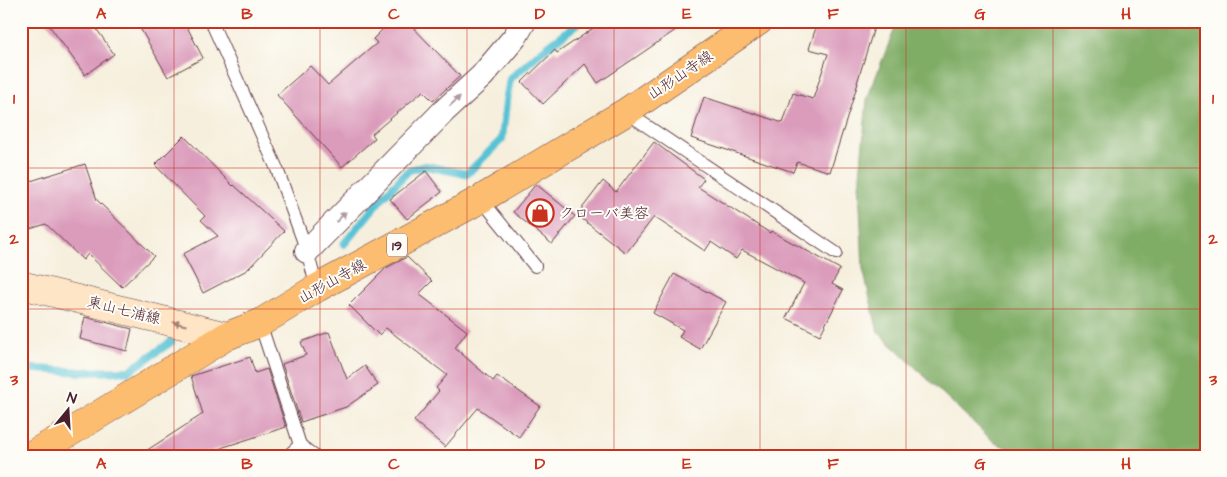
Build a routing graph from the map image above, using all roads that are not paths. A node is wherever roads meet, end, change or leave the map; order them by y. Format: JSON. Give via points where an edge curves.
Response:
{"nodes":[{"id":1,"x":211,"y":21,"type":"edge"},
{"id":2,"x":524,"y":21,"type":"edge"},
{"id":3,"x":759,"y":21,"type":"edge"},
{"id":4,"x":626,"y":112,"type":"junction"},
{"id":5,"x":481,"y":199,"type":"junction"},
{"id":6,"x":306,"y":252,"type":"junction"},
{"id":7,"x":836,"y":253,"type":"dead end"},
{"id":8,"x":535,"y":266,"type":"dead end"},
{"id":9,"x":21,"y":285,"type":"edge"},
{"id":10,"x":317,"y":288,"type":"junction"},
{"id":11,"x":260,"y":323,"type":"junction"},
{"id":12,"x":227,"y":336,"type":"junction"},
{"id":13,"x":300,"y":445,"type":"junction"},
{"id":14,"x":29,"y":456,"type":"edge"},
{"id":15,"x":288,"y":456,"type":"edge"},
{"id":16,"x":314,"y":456,"type":"edge"}],
"edges":[{"from":1,"to":6,"type":"lane","via":[[277,169]]},
{"from":6,"to":2,"type":"street","one_way":true,"via":[[482,76]]},
{"from":3,"to":4,"type":"main road","name":"山形山寺線","number":"19"},
{"from":4,"to":5,"type":"main road","name":"山形山寺線","number":"19"},
{"from":4,"to":7,"type":"lane"},
{"from":5,"to":8,"type":"lane"},
{"from":5,"to":10,"type":"main road","name":"山形山寺線","number":"19"},
{"from":6,"to":10,"type":"lane"},
{"from":12,"to":9,"type":"main road","name":"東山七浦線","one_way":true},
{"from":10,"to":11,"type":"main road","name":"山形山寺線","number":"19"},
{"from":11,"to":12,"type":"main road","name":"山形山寺線","number":"19"},
{"from":11,"to":13,"type":"lane"},
{"from":12,"to":14,"type":"main road","name":"山形山寺線","number":"19"},
{"from":13,"to":15,"type":"lane"},
{"from":13,"to":16,"type":"lane"}]}
